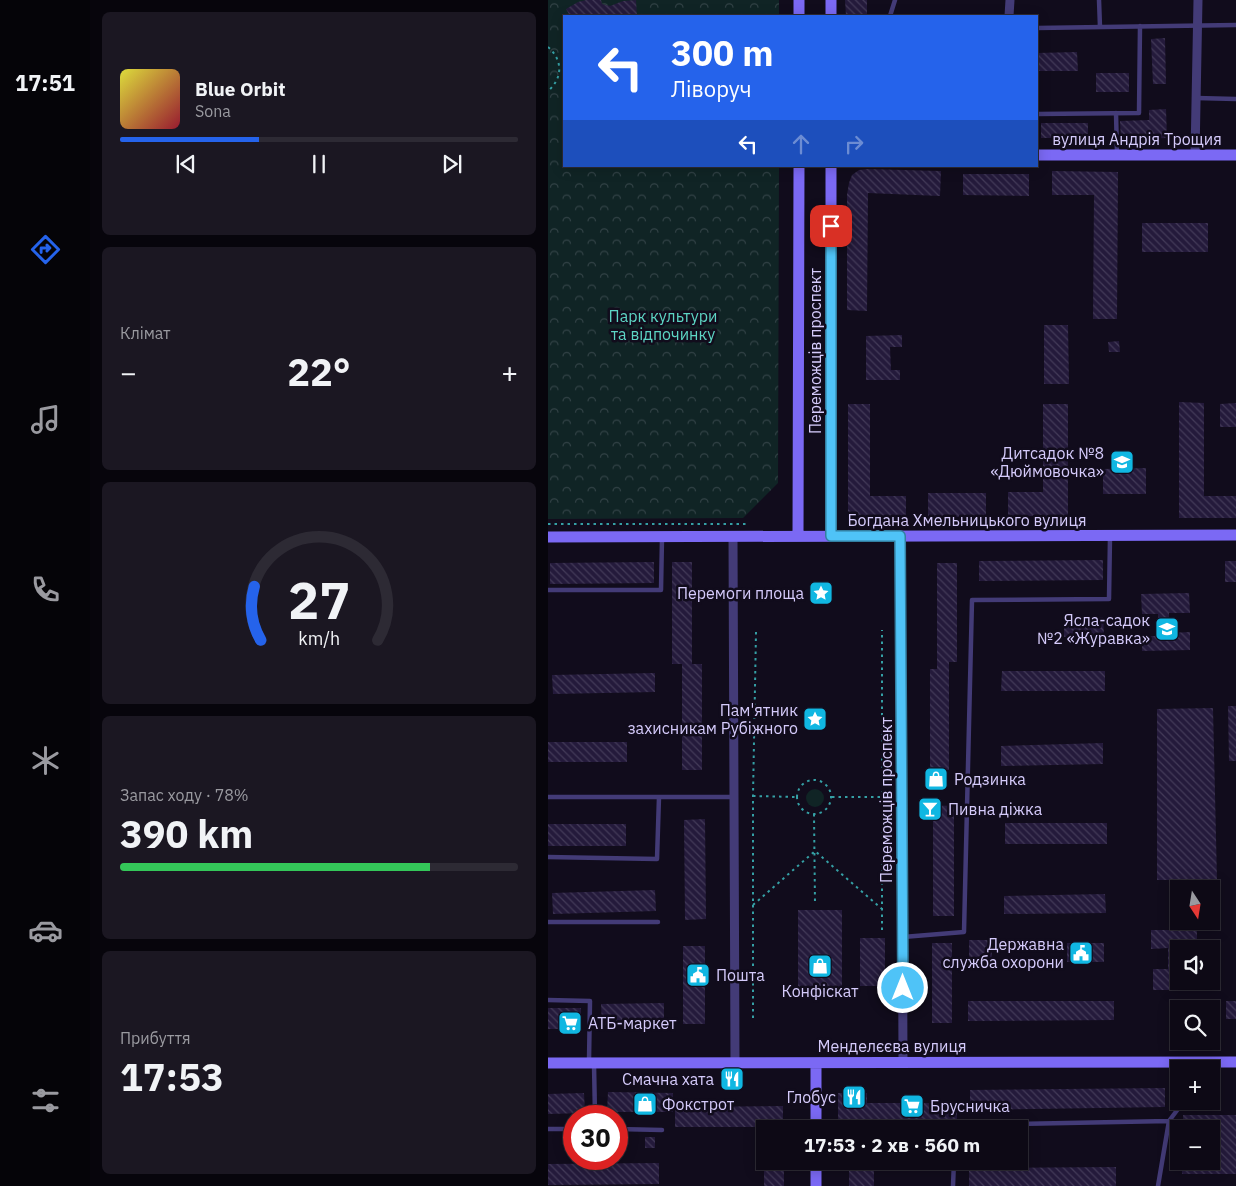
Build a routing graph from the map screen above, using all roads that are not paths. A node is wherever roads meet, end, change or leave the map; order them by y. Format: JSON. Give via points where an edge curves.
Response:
{"nodes":[{"id":1,"x":799,"y":0,"type":"edge"},
{"id":2,"x":831,"y":0,"type":"edge"},
{"id":3,"x":895,"y":0,"type":"edge"},
{"id":4,"x":1010,"y":0,"type":"edge"},
{"id":5,"x":1099,"y":0,"type":"edge"},
{"id":6,"x":1198,"y":0,"type":"edge"},
{"id":7,"x":799,"y":15,"type":"edge"},
{"id":8,"x":831,"y":15,"type":"edge"},
{"id":9,"x":890,"y":15,"type":"edge"},
{"id":10,"x":1010,"y":15,"type":"edge"},
{"id":11,"x":1198,"y":25,"type":"junction"},
{"id":12,"x":1236,"y":25,"type":"edge"},
{"id":13,"x":1140,"y":26,"type":"junction"},
{"id":14,"x":1100,"y":27,"type":"junction"},
{"id":15,"x":1038,"y":28,"type":"edge"},
{"id":16,"x":1196,"y":98,"type":"junction"},
{"id":17,"x":1236,"y":99,"type":"edge"},
{"id":18,"x":1116,"y":113,"type":"junction"},
{"id":19,"x":1038,"y":114,"type":"edge"},
{"id":20,"x":1038,"y":155,"type":"edge"},
{"id":21,"x":1117,"y":155,"type":"junction"},
{"id":22,"x":1195,"y":155,"type":"junction"},
{"id":23,"x":1236,"y":155,"type":"edge"},
{"id":24,"x":799,"y":167,"type":"edge"},
{"id":25,"x":831,"y":167,"type":"edge"},
{"id":26,"x":1236,"y":535,"type":"edge"},
{"id":27,"x":732,"y":536,"type":"junction"},
{"id":28,"x":798,"y":536,"type":"junction"},
{"id":29,"x":831,"y":536,"type":"junction"},
{"id":30,"x":900,"y":536,"type":"junction"},
{"id":31,"x":1110,"y":536,"type":"junction"},
{"id":32,"x":548,"y":537,"type":"edge"},
{"id":33,"x":662,"y":537,"type":"junction"},
{"id":34,"x":548,"y":590,"type":"edge"},
{"id":35,"x":734,"y":796,"type":"junction"},
{"id":36,"x":548,"y":797,"type":"edge"},
{"id":37,"x":659,"y":797,"type":"junction"},
{"id":38,"x":548,"y":857,"type":"edge"},
{"id":39,"x":548,"y":922,"type":"edge"},
{"id":40,"x":658,"y":922,"type":"dead end"},
{"id":41,"x":903,"y":937,"type":"junction"},
{"id":42,"x":548,"y":1000,"type":"edge"},
{"id":43,"x":734,"y":1062,"type":"junction"},
{"id":44,"x":1236,"y":1062,"type":"edge"},
{"id":45,"x":548,"y":1063,"type":"edge"},
{"id":46,"x":591,"y":1063,"type":"junction"},
{"id":47,"x":816,"y":1063,"type":"junction"},
{"id":48,"x":903,"y":1063,"type":"junction"},
{"id":49,"x":1220,"y":1063,"type":"edge"},
{"id":50,"x":1170,"y":1065,"type":"edge"},
{"id":51,"x":594,"y":1105,"type":"edge"},
{"id":52,"x":1177,"y":1110,"type":"edge"},
{"id":53,"x":816,"y":1120,"type":"edge"},
{"id":54,"x":1170,"y":1120,"type":"junction"},
{"id":55,"x":1028,"y":1124,"type":"edge"},
{"id":56,"x":548,"y":1129,"type":"edge"},
{"id":57,"x":563,"y":1129,"type":"edge"},
{"id":58,"x":628,"y":1130,"type":"edge"},
{"id":59,"x":662,"y":1130,"type":"dead end"},
{"id":60,"x":816,"y":1170,"type":"edge"},
{"id":61,"x":954,"y":1170,"type":"edge"},
{"id":62,"x":816,"y":1186,"type":"edge"},
{"id":63,"x":953,"y":1186,"type":"edge"},
{"id":64,"x":1158,"y":1186,"type":"edge"}],
"edges":[{"from":1,"to":7,"type":"street"},
{"from":2,"to":8,"type":"street"},
{"from":3,"to":9,"type":"lane"},
{"from":4,"to":10,"type":"street"},
{"from":5,"to":14,"type":"lane"},
{"from":6,"to":11,"type":"street"},
{"from":11,"to":12,"type":"lane"},
{"from":11,"to":13,"type":"lane"},
{"from":11,"to":16,"type":"street"},
{"from":13,"to":14,"type":"lane"},
{"from":13,"to":18,"type":"lane","via":[[1139,113]]},
{"from":14,"to":15,"type":"lane"},
{"from":16,"to":17,"type":"lane"},
{"from":16,"to":22,"type":"street"},
{"from":18,"to":19,"type":"lane"},
{"from":18,"to":21,"type":"lane"},
{"from":20,"to":21,"type":"street","name":"вулиця Андрія Трощия"},
{"from":21,"to":22,"type":"street","name":"вулиця Андрія Трощия"},
{"from":22,"to":23,"type":"street","name":"вулиця Андрія Трощия"},
{"from":24,"to":28,"type":"street","name":"Переможців проспект"},
{"from":25,"to":29,"type":"street","name":"Переможців проспект"},
{"from":26,"to":31,"type":"street","name":"Богдана Хмельницького вулиця"},
{"from":27,"to":28,"type":"street","name":"Богдана Хмельницького вулиця"},
{"from":27,"to":33,"type":"street","name":"Богдана Хмельницького вулиця"},
{"from":27,"to":35,"type":"street"},
{"from":28,"to":29,"type":"street","name":"Богдана Хмельницького вулиця"},
{"from":29,"to":30,"type":"street","name":"Богдана Хмельницького вулиця"},
{"from":30,"to":31,"type":"street","name":"Богдана Хмельницького вулиця"},
{"from":30,"to":41,"type":"street","name":"Переможців проспект"},
{"from":31,"to":41,"type":"lane","via":[[1109,599],[972,600],[964,932]]},
{"from":32,"to":33,"type":"street","name":"Богдана Хмельницького вулиця"},
{"from":33,"to":34,"type":"lane","via":[[661,590]]},
{"from":35,"to":37,"type":"lane"},
{"from":35,"to":43,"type":"street"},
{"from":36,"to":37,"type":"lane"},
{"from":37,"to":38,"type":"lane","via":[[657,859]]},
{"from":39,"to":40,"type":"lane"},
{"from":41,"to":48,"type":"street","name":"Переможців проспект"},
{"from":42,"to":46,"type":"lane","via":[[590,1000]]},
{"from":43,"to":46,"type":"street","name":"Менделєєва вулиця"},
{"from":43,"to":47,"type":"street","name":"Менделєєва вулиця"},
{"from":44,"to":49,"type":"street","name":"Менделєєва вулиця"},
{"from":45,"to":46,"type":"street","name":"Менделєєва вулиця"},
{"from":46,"to":51,"type":"lane"},
{"from":47,"to":48,"type":"street","name":"Менделєєва вулиця"},
{"from":47,"to":53,"type":"street"},
{"from":48,"to":50,"type":"street","name":"Менделєєва вулиця"},
{"from":52,"to":54,"type":"lane"},
{"from":54,"to":55,"type":"lane"},
{"from":54,"to":64,"type":"lane"},
{"from":56,"to":57,"type":"lane"},
{"from":58,"to":59,"type":"lane"},
{"from":60,"to":62,"type":"street"},
{"from":61,"to":63,"type":"lane"}]}
